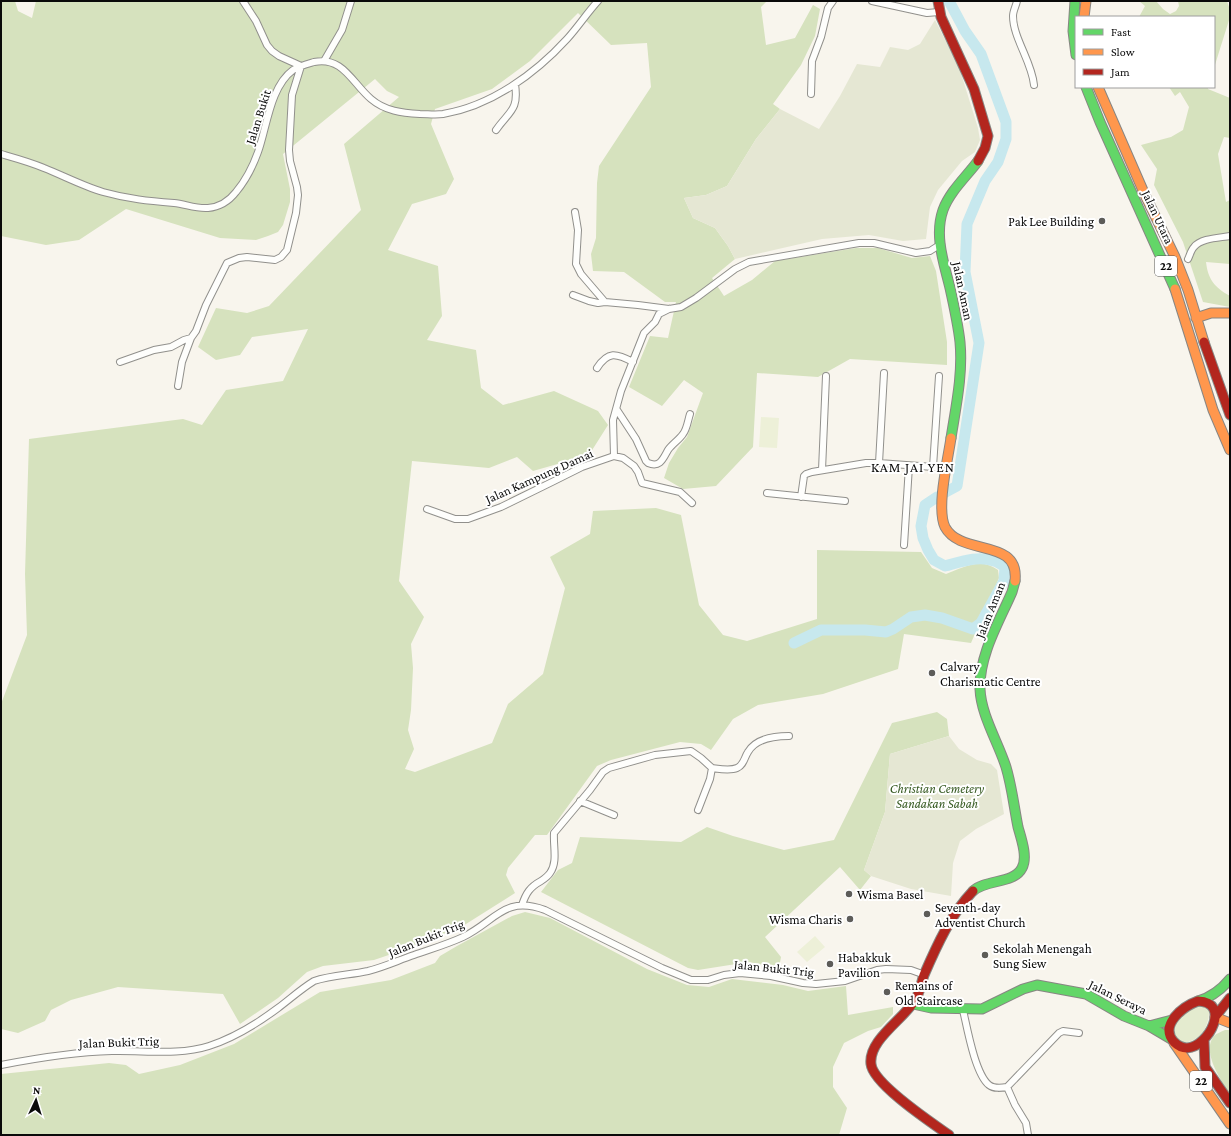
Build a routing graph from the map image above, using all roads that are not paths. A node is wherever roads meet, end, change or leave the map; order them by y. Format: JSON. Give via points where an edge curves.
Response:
{"nodes":[{"id":1,"x":243,"y":1,"type":"edge"},
{"id":2,"x":351,"y":1,"type":"edge"},
{"id":3,"x":598,"y":1,"type":"edge"},
{"id":4,"x":833,"y":1,"type":"edge"},
{"id":5,"x":872,"y":1,"type":"edge"},
{"id":6,"x":938,"y":1,"type":"edge"},
{"id":7,"x":1017,"y":1,"type":"edge"},
{"id":8,"x":1075,"y":1,"type":"edge"},
{"id":9,"x":1086,"y":1,"type":"edge"},
{"id":10,"x":939,"y":12,"type":"junction"},
{"id":11,"x":1084,"y":16,"type":"edge"},
{"id":12,"x":1075,"y":47,"type":"edge"},
{"id":13,"x":324,"y":61,"type":"junction"},
{"id":14,"x":301,"y":66,"type":"junction"},
{"id":15,"x":515,"y":84,"type":"junction"},
{"id":16,"x":1034,"y":85,"type":"dead end"},
{"id":17,"x":1086,"y":88,"type":"edge"},
{"id":18,"x":1098,"y":88,"type":"edge"},
{"id":19,"x":811,"y":94,"type":"dead end"},
{"id":20,"x":496,"y":130,"type":"dead end"},
{"id":21,"x":1,"y":154,"type":"edge"},
{"id":22,"x":576,"y":212,"type":"dead end"},
{"id":23,"x":1230,"y":236,"type":"edge"},
{"id":24,"x":941,"y":244,"type":"junction"},
{"id":25,"x":1188,"y":259,"type":"dead end"},
{"id":26,"x":573,"y":295,"type":"dead end"},
{"id":27,"x":605,"y":302,"type":"junction"},
{"id":28,"x":669,"y":309,"type":"junction"},
{"id":29,"x":1230,"y":313,"type":"edge"},
{"id":30,"x":1196,"y":318,"type":"junction"},
{"id":31,"x":191,"y":338,"type":"junction"},
{"id":32,"x":120,"y":362,"type":"dead end"},
{"id":33,"x":633,"y":362,"type":"junction"},
{"id":34,"x":597,"y":368,"type":"dead end"},
{"id":35,"x":884,"y":374,"type":"dead end"},
{"id":36,"x":826,"y":376,"type":"dead end"},
{"id":37,"x":939,"y":376,"type":"dead end"},
{"id":38,"x":178,"y":386,"type":"dead end"},
{"id":39,"x":617,"y":410,"type":"junction"},
{"id":40,"x":690,"y":414,"type":"dead end"},
{"id":41,"x":1230,"y":415,"type":"edge"},
{"id":42,"x":1230,"y":450,"type":"edge"},
{"id":43,"x":614,"y":456,"type":"junction"},
{"id":44,"x":879,"y":463,"type":"junction"},
{"id":45,"x":910,"y":466,"type":"junction"},
{"id":46,"x":933,"y":467,"type":"junction"},
{"id":47,"x":947,"y":468,"type":"junction"},
{"id":48,"x":822,"y":470,"type":"junction"},
{"id":49,"x":767,"y":493,"type":"dead end"},
{"id":50,"x":801,"y":497,"type":"junction"},
{"id":51,"x":845,"y":501,"type":"dead end"},
{"id":52,"x":692,"y":503,"type":"dead end"},
{"id":53,"x":427,"y":509,"type":"dead end"},
{"id":54,"x":904,"y":545,"type":"dead end"},
{"id":55,"x":790,"y":736,"type":"dead end"},
{"id":56,"x":712,"y":768,"type":"junction"},
{"id":57,"x":580,"y":801,"type":"junction"},
{"id":58,"x":698,"y":810,"type":"dead end"},
{"id":59,"x":614,"y":815,"type":"dead end"},
{"id":60,"x":522,"y":905,"type":"junction"},
{"id":61,"x":925,"y":974,"type":"junction"},
{"id":62,"x":1230,"y":978,"type":"edge"},
{"id":63,"x":1230,"y":998,"type":"edge"},
{"id":64,"x":1198,"y":1000,"type":"junction"},
{"id":65,"x":913,"y":1004,"type":"junction"},
{"id":66,"x":963,"y":1010,"type":"junction"},
{"id":67,"x":1215,"y":1016,"type":"junction"},
{"id":68,"x":1172,"y":1020,"type":"junction"},
{"id":69,"x":1230,"y":1023,"type":"edge"},
{"id":70,"x":1149,"y":1026,"type":"junction"},
{"id":71,"x":1079,"y":1033,"type":"dead end"},
{"id":72,"x":1171,"y":1038,"type":"junction"},
{"id":73,"x":1204,"y":1040,"type":"junction"},
{"id":74,"x":1,"y":1065,"type":"edge"},
{"id":75,"x":1007,"y":1088,"type":"junction"},
{"id":76,"x":1230,"y":1103,"type":"edge"},
{"id":77,"x":1230,"y":1124,"type":"edge"},
{"id":78,"x":949,"y":1135,"type":"edge"},
{"id":79,"x":1028,"y":1135,"type":"edge"}],
"edges":[{"from":1,"to":14,"type":"street","via":[[272,51]]},
{"from":2,"to":13,"type":"street","via":[[342,30]]},
{"from":3,"to":15,"type":"street","via":[[566,39]]},
{"from":4,"to":19,"type":"street","via":[[828,8],[812,60]]},
{"from":5,"to":10,"type":"street","via":[[927,13]]},
{"from":6,"to":10,"type":"main road","name":"Jalan Aman"},
{"from":7,"to":16,"type":"street","via":[[1013,13],[1014,22]]},
{"from":8,"to":12,"type":"main road"},
{"from":9,"to":11,"type":"main road"},
{"from":10,"to":24,"type":"main road","name":"Jalan Aman","via":[[974,89],[988,136],[982,155],[954,190],[943,210],[940,222]]},
{"from":13,"to":14,"type":"street","name":"Jalan Bukit"},
{"from":13,"to":15,"type":"street","via":[[341,67],[375,102],[402,113],[443,114],[472,106]]},
{"from":14,"to":21,"type":"street","name":"Jalan Bukit","via":[[280,86],[258,152],[242,186],[228,201],[220,205],[199,208],[115,195],[78,184],[46,169]]},
{"from":14,"to":31,"type":"street","via":[[292,95],[289,150],[298,195],[287,250],[275,260],[247,257],[227,263]]},
{"from":15,"to":20,"type":"street","via":[[514,106]]},
{"from":17,"to":42,"type":"main road","name":"Jalan Utara","number":"22","via":[[1178,296],[1213,410]]},
{"from":18,"to":30,"type":"main road","name":"Jalan Utara","number":"22","via":[[1175,257]]},
{"from":22,"to":27,"type":"street","via":[[576,264],[581,274]]},
{"from":23,"to":25,"type":"street","via":[[1198,244]]},
{"from":24,"to":28,"type":"street","via":[[930,251],[916,253],[859,242],[756,260],[735,269],[681,307]]},
{"from":24,"to":47,"type":"main road","name":"Jalan Aman","via":[[956,319],[961,361]]},
{"from":26,"to":27,"type":"street","via":[[598,303]]},
{"from":27,"to":28,"type":"street"},
{"from":28,"to":33,"type":"street","via":[[659,314],[644,333]]},
{"from":29,"to":30,"type":"main road","via":[[1211,313]]},
{"from":30,"to":41,"type":"main road","name":"Jalan Utara","number":"22"},
{"from":31,"to":32,"type":"street","via":[[171,347]]},
{"from":31,"to":38,"type":"street","via":[[182,362]]},
{"from":33,"to":34,"type":"street","via":[[617,354],[603,360]]},
{"from":33,"to":39,"type":"street","via":[[621,391]]},
{"from":35,"to":44,"type":"street"},
{"from":36,"to":48,"type":"street"},
{"from":37,"to":46,"type":"street"},
{"from":39,"to":40,"type":"street","via":[[636,439],[648,464],[654,465],[664,459],[668,450],[683,434]]},
{"from":39,"to":43,"type":"street","via":[[613,420]]},
{"from":43,"to":52,"type":"street","name":"Jalan Kampung Damai","via":[[623,458],[634,466],[642,483],[680,492]]},
{"from":43,"to":53,"type":"street","name":"Jalan Kampung Damai","via":[[582,467],[468,519],[455,520]]},
{"from":44,"to":45,"type":"street"},
{"from":44,"to":48,"type":"street"},
{"from":45,"to":46,"type":"street"},
{"from":45,"to":54,"type":"street"},
{"from":46,"to":47,"type":"street"},
{"from":47,"to":61,"type":"main road","name":"Jalan Aman","via":[[942,520],[949,534],[956,541],[1005,555],[1015,567],[1015,585],[985,658],[980,692],[983,709],[1008,771],[1024,863],[1022,870],[1011,878],[981,884],[974,890],[953,918]]},
{"from":48,"to":50,"type":"street","via":[[808,472],[804,476]]},
{"from":49,"to":50,"type":"street"},
{"from":50,"to":51,"type":"street"},
{"from":55,"to":56,"type":"street","via":[[777,736],[752,746],[738,767]]},
{"from":56,"to":57,"type":"street","via":[[691,751],[655,755],[608,768]]},
{"from":56,"to":58,"type":"street"},
{"from":57,"to":59,"type":"street"},
{"from":57,"to":60,"type":"street","via":[[554,833],[554,864],[550,873],[525,894]]},
{"from":60,"to":61,"type":"street","name":"Jalan Bukit Trig","via":[[546,910],[691,980],[708,980],[740,973],[816,984],[845,981],[886,969],[911,970]]},
{"from":60,"to":74,"type":"street","name":"Jalan Bukit Trig","via":[[516,905],[498,914],[464,937],[381,968],[314,981],[255,1023],[208,1046],[154,1052],[101,1052]]},
{"from":61,"to":65,"type":"main road","name":"Jalan Aman"},
{"from":62,"to":64,"type":"main road","via":[[1215,995]]},
{"from":63,"to":67,"type":"main road","number":"22"},
{"from":64,"to":67,"type":"main road","via":[[1210,1004],[1215,1010]]},
{"from":64,"to":68,"type":"main road","via":[[1179,1010]]},
{"from":65,"to":66,"type":"main road","name":"Jalan Seraya"},
{"from":65,"to":78,"type":"main road","via":[[876,1045],[870,1058],[871,1065],[873,1072],[884,1085]]},
{"from":66,"to":70,"type":"main road","name":"Jalan Seraya","via":[[987,1008],[1023,989],[1037,985],[1086,994],[1124,1016]]},
{"from":66,"to":75,"type":"street","via":[[980,1073],[990,1086]]},
{"from":67,"to":69,"type":"main road"},
{"from":67,"to":73,"type":"main road","number":"22"},
{"from":68,"to":70,"type":"main road","name":"Jalan Seraya"},
{"from":68,"to":72,"type":"main road"},
{"from":70,"to":72,"type":"main road","name":"Jalan Seraya"},
{"from":71,"to":75,"type":"street","via":[[1063,1031],[1056,1035]]},
{"from":72,"to":73,"type":"main road","via":[[1184,1048],[1195,1046]]},
{"from":72,"to":77,"type":"main road","number":"22"},
{"from":73,"to":76,"type":"main road","number":"22","via":[[1205,1067]]},
{"from":75,"to":79,"type":"street","via":[[1026,1123]]}]}
